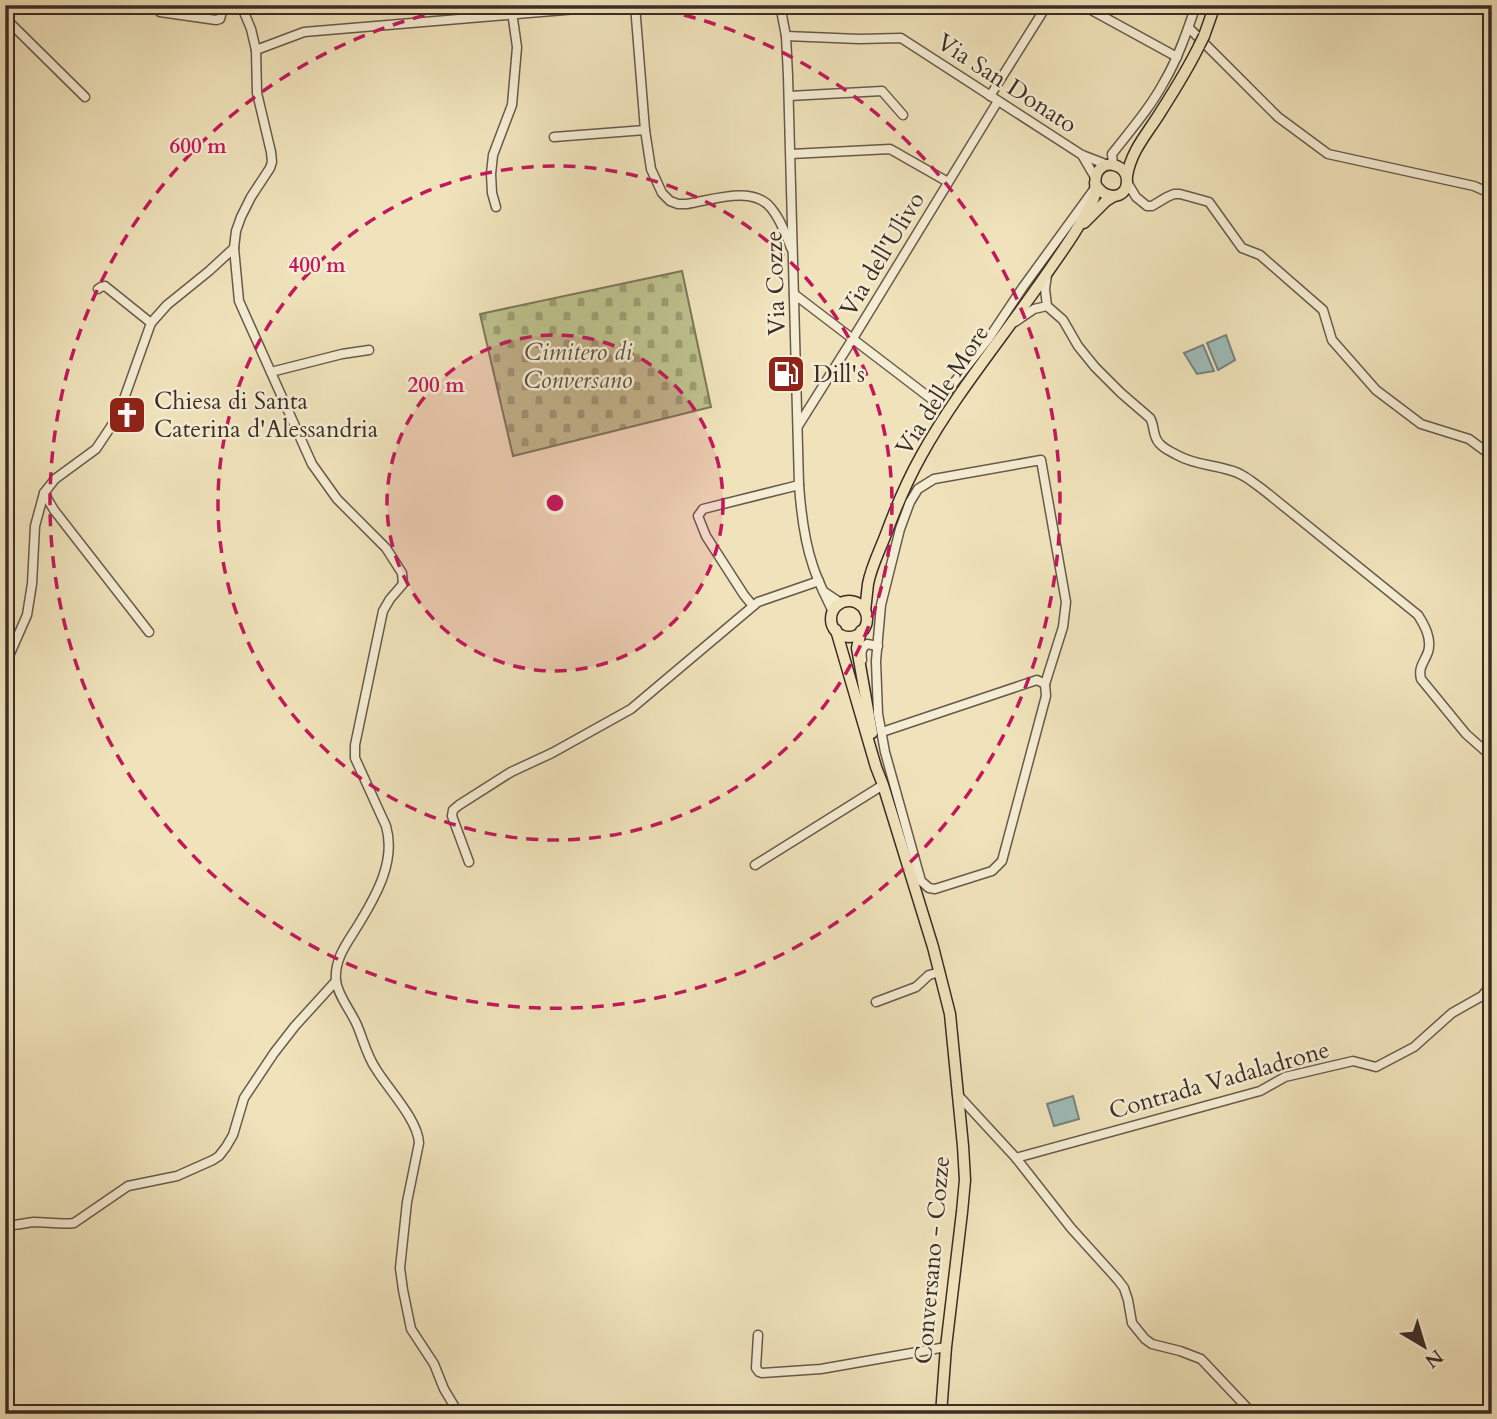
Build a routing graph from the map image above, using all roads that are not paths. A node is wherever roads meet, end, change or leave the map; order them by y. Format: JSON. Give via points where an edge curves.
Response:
{"nodes":[{"id":1,"x":158,"y":5,"type":"edge"},
{"id":2,"x":224,"y":5,"type":"edge"},
{"id":3,"x":241,"y":5,"type":"edge"},
{"id":4,"x":596,"y":5,"type":"edge"},
{"id":5,"x":635,"y":5,"type":"edge"},
{"id":6,"x":1047,"y":5,"type":"edge"},
{"id":7,"x":1082,"y":5,"type":"edge"},
{"id":8,"x":1196,"y":5,"type":"edge"},
{"id":9,"x":1215,"y":5,"type":"edge"},
{"id":10,"x":780,"y":8,"type":"edge"},
{"id":11,"x":511,"y":10,"type":"edge"},
{"id":12,"x":5,"y":18,"type":"edge"},
{"id":13,"x":1189,"y":28,"type":"junction"},
{"id":14,"x":786,"y":36,"type":"junction"},
{"id":15,"x":256,"y":50,"type":"junction"},
{"id":16,"x":1177,"y":57,"type":"junction"},
{"id":17,"x":789,"y":96,"type":"junction"},
{"id":18,"x":85,"y":97,"type":"dead end"},
{"id":19,"x":993,"y":98,"type":"junction"},
{"id":20,"x":903,"y":115,"type":"dead end"},
{"id":21,"x":645,"y":130,"type":"junction"},
{"id":22,"x":554,"y":137,"type":"dead end"},
{"id":23,"x":1135,"y":151,"type":"junction"},
{"id":24,"x":791,"y":154,"type":"junction"},
{"id":25,"x":1082,"y":155,"type":"junction"},
{"id":26,"x":1113,"y":165,"type":"junction"},
{"id":27,"x":1127,"y":179,"type":"junction"},
{"id":28,"x":948,"y":182,"type":"junction"},
{"id":29,"x":1095,"y":183,"type":"junction"},
{"id":30,"x":1492,"y":194,"type":"edge"},
{"id":31,"x":1116,"y":196,"type":"junction"},
{"id":32,"x":1136,"y":197,"type":"junction"},
{"id":33,"x":496,"y":207,"type":"dead end"},
{"id":34,"x":1074,"y":234,"type":"junction"},
{"id":35,"x":233,"y":248,"type":"junction"},
{"id":36,"x":793,"y":253,"type":"junction"},
{"id":37,"x":1048,"y":271,"type":"junction"},
{"id":38,"x":97,"y":289,"type":"dead end"},
{"id":39,"x":794,"y":294,"type":"junction"},
{"id":40,"x":1047,"y":306,"type":"junction"},
{"id":41,"x":151,"y":323,"type":"junction"},
{"id":42,"x":1010,"y":325,"type":"junction"},
{"id":43,"x":852,"y":340,"type":"junction"},
{"id":44,"x":369,"y":350,"type":"dead end"},
{"id":45,"x":271,"y":372,"type":"junction"},
{"id":46,"x":798,"y":426,"type":"junction"},
{"id":47,"x":1492,"y":456,"type":"edge"},
{"id":48,"x":799,"y":485,"type":"junction"},
{"id":49,"x":44,"y":493,"type":"junction"},
{"id":50,"x":819,"y":581,"type":"junction"},
{"id":51,"x":868,"y":582,"type":"junction"},
{"id":52,"x":823,"y":591,"type":"junction"},
{"id":53,"x":867,"y":596,"type":"junction"},
{"id":54,"x":847,"y":602,"type":"junction"},
{"id":55,"x":753,"y":606,"type":"junction"},
{"id":56,"x":881,"y":608,"type":"junction"},
{"id":57,"x":865,"y":611,"type":"junction"},
{"id":58,"x":833,"y":612,"type":"junction"},
{"id":59,"x":836,"y":630,"type":"junction"},
{"id":60,"x":861,"y":631,"type":"junction"},
{"id":61,"x":149,"y":632,"type":"dead end"},
{"id":62,"x":878,"y":646,"type":"junction"},
{"id":63,"x":5,"y":664,"type":"edge"},
{"id":64,"x":1045,"y":684,"type":"junction"},
{"id":65,"x":868,"y":713,"type":"junction"},
{"id":66,"x":882,"y":732,"type":"junction"},
{"id":67,"x":1492,"y":757,"type":"edge"},
{"id":68,"x":883,"y":785,"type":"junction"},
{"id":69,"x":470,"y":862,"type":"dead end"},
{"id":70,"x":755,"y":865,"type":"dead end"},
{"id":71,"x":940,"y":972,"type":"junction"},
{"id":72,"x":336,"y":981,"type":"junction"},
{"id":73,"x":1492,"y":984,"type":"edge"},
{"id":74,"x":876,"y":1002,"type":"dead end"},
{"id":75,"x":957,"y":1094,"type":"junction"},
{"id":76,"x":1016,"y":1158,"type":"junction"},
{"id":77,"x":5,"y":1225,"type":"edge"},
{"id":78,"x":758,"y":1335,"type":"dead end"},
{"id":79,"x":946,"y":1348,"type":"junction"},
{"id":80,"x":459,"y":1414,"type":"edge"},
{"id":81,"x":941,"y":1414,"type":"edge"},
{"id":82,"x":1253,"y":1414,"type":"edge"}],
"edges":[{"from":1,"to":2,"type":"street","via":[[160,12],[216,20]]},
{"from":3,"to":15,"type":"street"},
{"from":4,"to":11,"type":"street"},
{"from":5,"to":21,"type":"street"},
{"from":6,"to":19,"type":"street","name":"Via dell'Ulivo"},
{"from":7,"to":16,"type":"street"},
{"from":8,"to":13,"type":"street"},
{"from":9,"to":23,"type":"main road","bridge":true,"via":[[1179,83]]},
{"from":10,"to":14,"type":"street","name":"Via Cozze"},
{"from":11,"to":15,"type":"street","via":[[304,32]]},
{"from":11,"to":33,"type":"street","via":[[517,47],[512,105],[493,155]]},
{"from":12,"to":18,"type":"street"},
{"from":13,"to":16,"type":"street"},
{"from":13,"to":30,"type":"street","via":[[1278,117],[1328,154],[1474,186]]},
{"from":14,"to":17,"type":"street","name":"Via Cozze"},
{"from":14,"to":19,"type":"street","name":"Via San Donato","via":[[901,38]]},
{"from":15,"to":35,"type":"street","via":[[257,93],[272,162],[241,217]]},
{"from":16,"to":26,"type":"street","via":[[1149,106],[1112,155]]},
{"from":17,"to":20,"type":"street","via":[[882,91]]},
{"from":17,"to":24,"type":"street","name":"Via Cozze"},
{"from":19,"to":25,"type":"street","name":"Via San Donato"},
{"from":19,"to":28,"type":"street","name":"Via dell'Ulivo"},
{"from":21,"to":22,"type":"street"},
{"from":21,"to":36,"type":"street","via":[[651,169],[670,201],[687,204],[755,196],[771,208]]},
{"from":23,"to":26,"type":"main road"},
{"from":23,"to":27,"type":"main road"},
{"from":24,"to":28,"type":"street","via":[[890,149]]},
{"from":24,"to":36,"type":"street","name":"Via Cozze"},
{"from":25,"to":26,"type":"street","name":"Via San Donato"},
{"from":25,"to":29,"type":"street"},
{"from":26,"to":27,"type":"main road","via":[[1124,170]]},
{"from":26,"to":29,"type":"main road","via":[[1101,168]]},
{"from":27,"to":31,"type":"main road","via":[[1125,190]]},
{"from":27,"to":32,"type":"street"},
{"from":28,"to":43,"type":"street","name":"Via dell'Ulivo"},
{"from":29,"to":31,"type":"main road","via":[[1102,194]]},
{"from":29,"to":34,"type":"main road","via":[[1095,196]]},
{"from":29,"to":43,"type":"street","via":[[989,338],[934,408]]},
{"from":31,"to":32,"type":"street"},
{"from":31,"to":34,"type":"main road"},
{"from":32,"to":47,"type":"street","via":[[1147,206],[1174,194],[1209,202],[1242,248],[1261,255],[1323,310],[1332,340],[1376,390],[1421,424],[1469,439]]},
{"from":34,"to":37,"type":"main road","name":"Via delle More"},
{"from":35,"to":41,"type":"street"},
{"from":35,"to":45,"type":"street","via":[[239,301]]},
{"from":36,"to":39,"type":"street","name":"Via Cozze"},
{"from":37,"to":40,"type":"street"},
{"from":37,"to":42,"type":"main road","name":"Via delle More"},
{"from":38,"to":41,"type":"street","via":[[106,286]]},
{"from":39,"to":43,"type":"street"},
{"from":39,"to":46,"type":"street","name":"Via Cozze"},
{"from":40,"to":42,"type":"street"},
{"from":40,"to":67,"type":"street","via":[[1063,320],[1095,367],[1150,418],[1153,434],[1163,447],[1184,459],[1240,474],[1418,615],[1429,643],[1421,679],[1466,734]]},
{"from":41,"to":49,"type":"street","via":[[108,432],[96,449],[62,472]]},
{"from":42,"to":51,"type":"main road","name":"Via delle More","via":[[922,455]]},
{"from":43,"to":46,"type":"street","name":"Via dell'Ulivo"},
{"from":44,"to":45,"type":"street"},
{"from":45,"to":72,"type":"street","via":[[317,473],[386,548],[404,579],[383,611],[355,745],[355,758],[389,836],[386,861],[377,892],[340,952]]},
{"from":46,"to":48,"type":"street","name":"Via Cozze"},
{"from":48,"to":50,"type":"street","name":"Via Cozze","via":[[807,548]]},
{"from":48,"to":55,"type":"street","via":[[703,509],[698,516],[706,536]]},
{"from":49,"to":61,"type":"street"},
{"from":49,"to":63,"type":"street","via":[[35,526],[27,615]]},
{"from":50,"to":52,"type":"street","name":"Via Cozze"},
{"from":50,"to":55,"type":"street"},
{"from":51,"to":53,"type":"main road"},
{"from":51,"to":54,"type":"main road"},
{"from":52,"to":54,"type":"street"},
{"from":52,"to":58,"type":"street","name":"Via Cozze"},
{"from":53,"to":56,"type":"street"},
{"from":53,"to":57,"type":"main road"},
{"from":54,"to":57,"type":"main road","via":[[857,603]]},
{"from":54,"to":58,"type":"main road"},
{"from":55,"to":69,"type":"street","via":[[631,709],[511,772],[453,810]]},
{"from":56,"to":57,"type":"street"},
{"from":56,"to":62,"type":"street"},
{"from":56,"to":64,"type":"street","via":[[900,529],[918,489],[934,479],[1041,460],[1066,602]]},
{"from":57,"to":60,"type":"main road"},
{"from":58,"to":59,"type":"main road"},
{"from":59,"to":60,"type":"main road","via":[[845,636]]},
{"from":59,"to":68,"type":"main road"},
{"from":60,"to":65,"type":"main road","via":[[857,648]]},
{"from":62,"to":65,"type":"street","via":[[867,645],[861,652]]},
{"from":62,"to":66,"type":"street"},
{"from":64,"to":66,"type":"street","via":[[1037,680]]},
{"from":64,"to":66,"type":"street","via":[[1046,696],[1002,861],[992,871],[935,889],[921,881]]},
{"from":65,"to":68,"type":"main road"},
{"from":68,"to":70,"type":"street"},
{"from":68,"to":71,"type":"main road","name":"Conversano - Cozze"},
{"from":71,"to":74,"type":"street"},
{"from":71,"to":75,"type":"main road","name":"Conversano - Cozze","via":[[950,1014]]},
{"from":72,"to":77,"type":"street","via":[[274,1053],[244,1098],[233,1135],[214,1160],[177,1176],[128,1186],[74,1223]]},
{"from":72,"to":80,"type":"street","via":[[374,1067],[418,1133],[400,1268],[403,1290],[411,1329]]},
{"from":73,"to":76,"type":"street","name":"Contrada Vadaladrone","via":[[1414,1047],[1376,1067],[1353,1061],[1285,1077],[1261,1091]]},
{"from":75,"to":76,"type":"street"},
{"from":75,"to":79,"type":"main road","name":"Conversano - Cozze","via":[[965,1180]]},
{"from":76,"to":82,"type":"street","via":[[1118,1280],[1136,1330],[1152,1344],[1201,1359]]},
{"from":78,"to":79,"type":"street","via":[[756,1368],[762,1373],[821,1369]]},
{"from":79,"to":81,"type":"main road","name":"Conversano - Cozze"}]}
